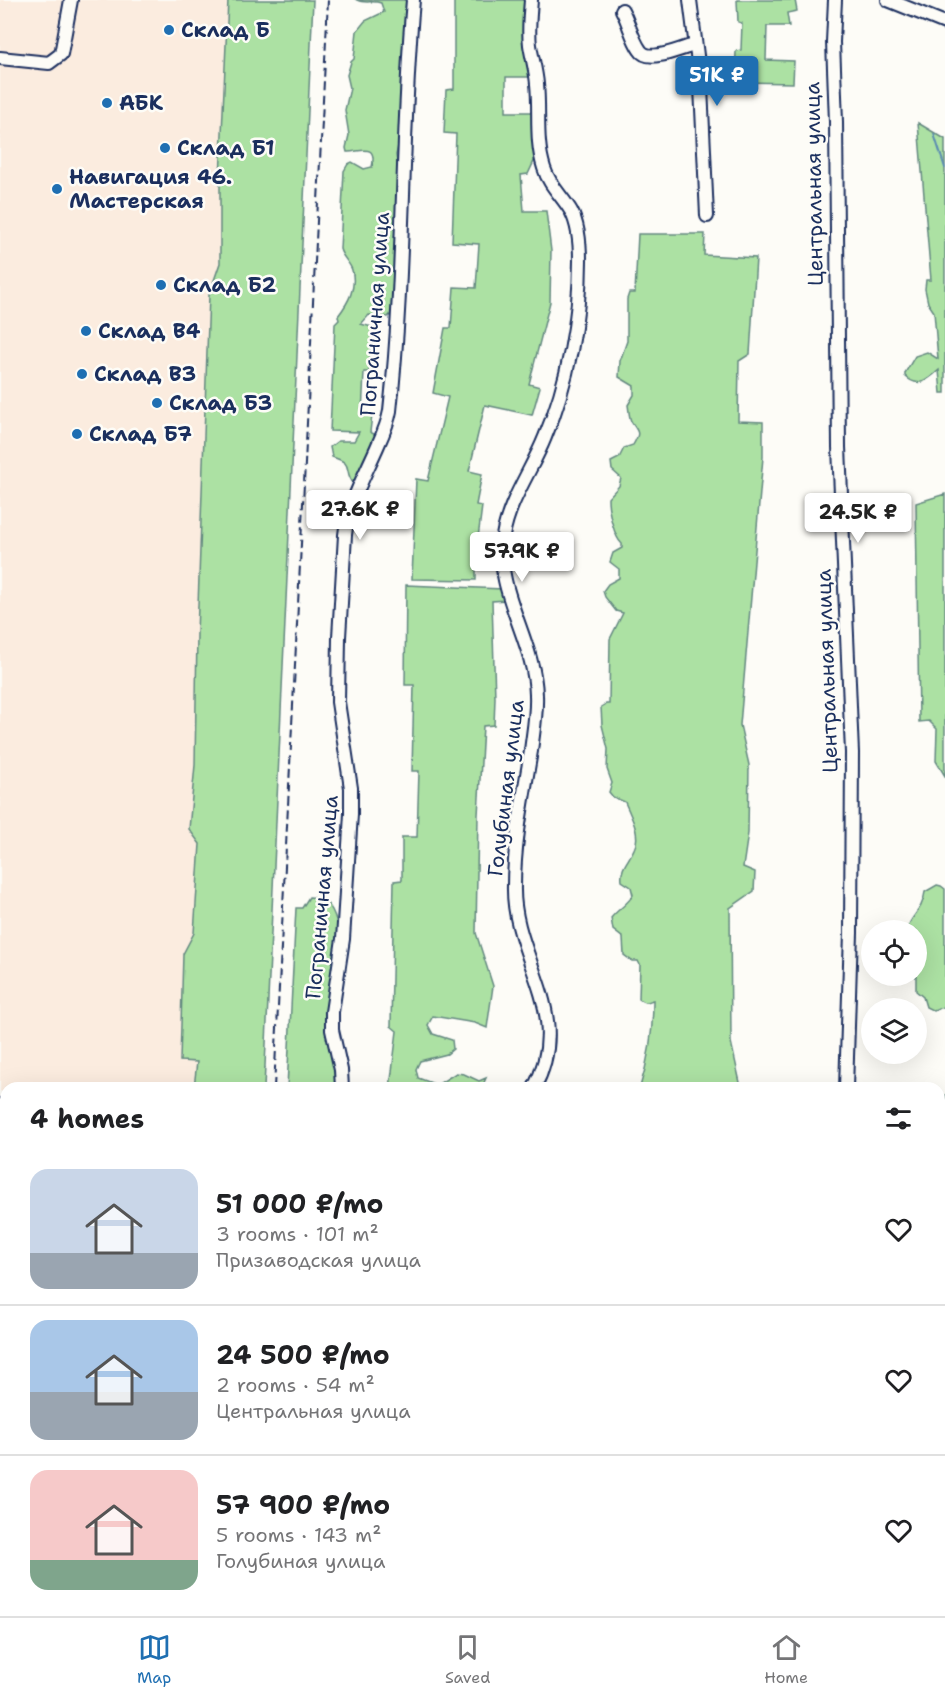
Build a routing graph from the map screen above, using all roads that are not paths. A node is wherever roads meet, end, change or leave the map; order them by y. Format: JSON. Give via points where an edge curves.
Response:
{"nodes":[{"id":1,"x":71,"y":0,"type":"edge"},
{"id":2,"x":413,"y":0,"type":"edge"},
{"id":3,"x":531,"y":0,"type":"edge"},
{"id":4,"x":690,"y":0,"type":"edge"},
{"id":5,"x":835,"y":0,"type":"edge"},
{"id":6,"x":888,"y":0,"type":"edge"},
{"id":7,"x":622,"y":10,"type":"dead end"},
{"id":8,"x":945,"y":23,"type":"edge"},
{"id":9,"x":694,"y":45,"type":"junction"},
{"id":10,"x":0,"y":58,"type":"edge"},
{"id":11,"x":707,"y":216,"type":"dead end"},
{"id":12,"x":342,"y":1082,"type":"edge"},
{"id":13,"x":537,"y":1082,"type":"edge"},
{"id":14,"x":846,"y":1082,"type":"edge"}],
"edges":[{"from":1,"to":10,"type":"street","via":[[61,54],[49,63]]},
{"from":2,"to":12,"type":"street","name":"Пограничная улица","via":[[390,413],[346,526],[340,603],[338,702],[351,788],[343,939],[332,1012]]},
{"from":3,"to":13,"type":"street","name":"Голубиная улица","via":[[529,36],[537,83],[541,157],[545,173],[576,223],[580,261],[571,346],[556,405],[539,452],[513,504],[503,540],[502,560],[536,694],[513,885],[517,916],[548,1022],[548,1044]]},
{"from":4,"to":9,"type":"street"},
{"from":5,"to":14,"type":"street","name":"Центральная улица","via":[[839,447],[852,753]]},
{"from":6,"to":8,"type":"street"},
{"from":7,"to":9,"type":"street","via":[[639,50],[646,56]]},
{"from":9,"to":11,"type":"street"}]}
